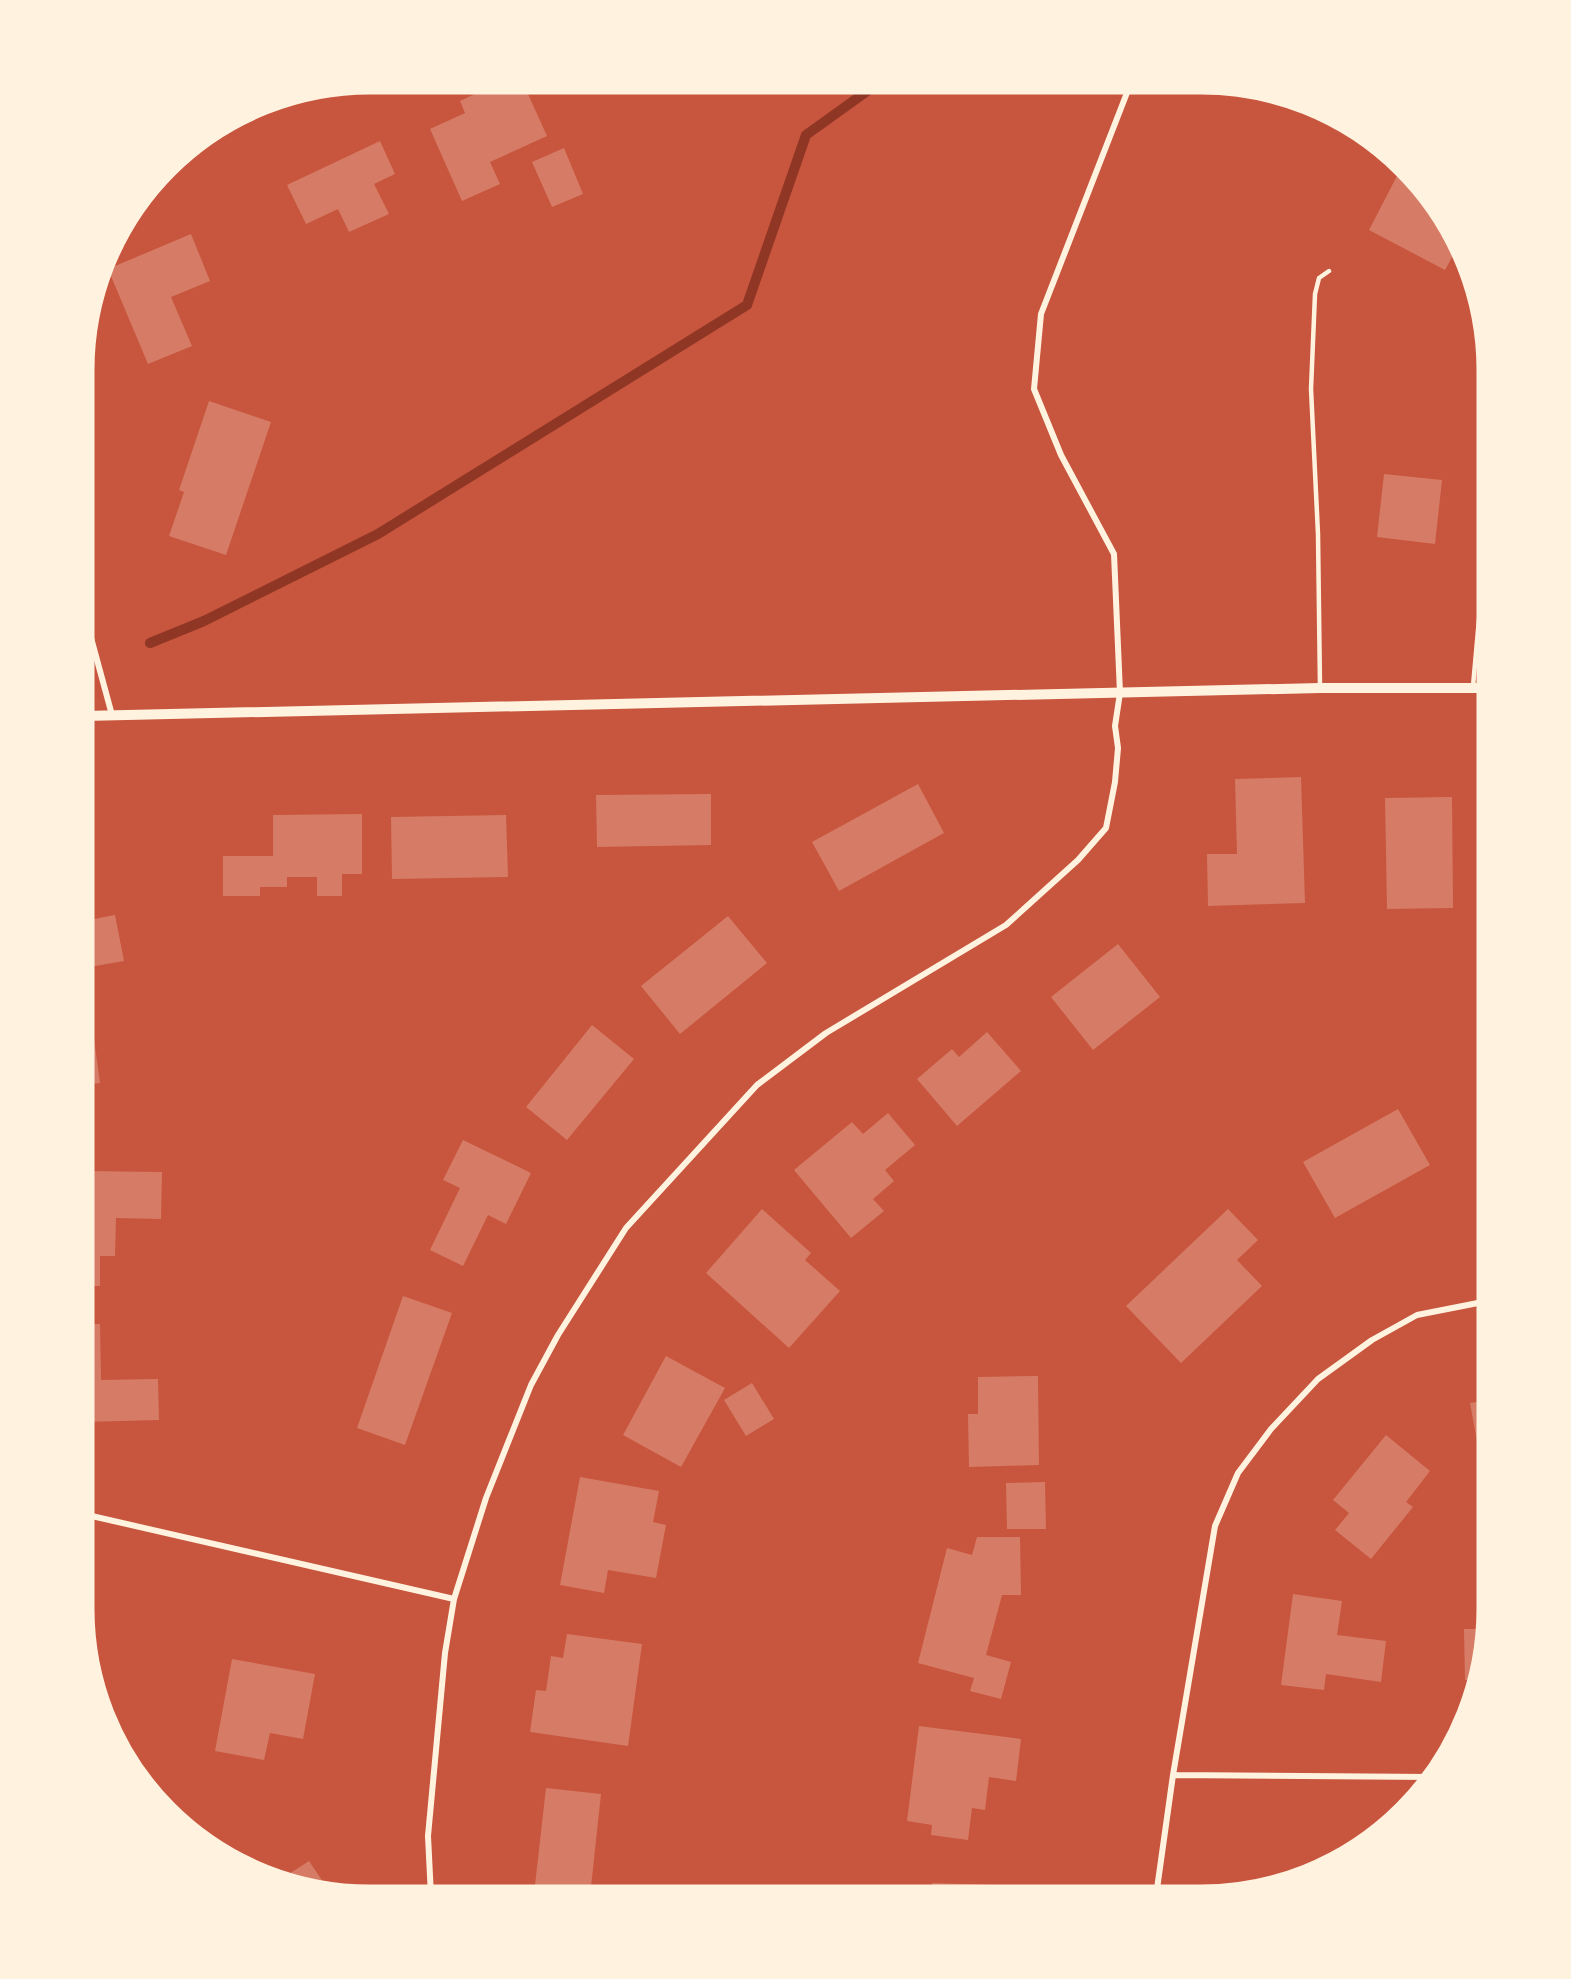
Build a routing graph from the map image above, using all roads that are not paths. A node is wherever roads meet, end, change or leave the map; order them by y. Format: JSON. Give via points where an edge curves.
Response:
{"nodes":[{"id":1,"x":1127,"y":93,"type":"edge"},
{"id":2,"x":1329,"y":272,"type":"dead end"},
{"id":3,"x":1478,"y":632,"type":"edge"},
{"id":4,"x":93,"y":645,"type":"edge"},
{"id":5,"x":1320,"y":688,"type":"junction"},
{"id":6,"x":1473,"y":688,"type":"junction"},
{"id":7,"x":1478,"y":688,"type":"edge"},
{"id":8,"x":1120,"y":693,"type":"junction"},
{"id":9,"x":93,"y":716,"type":"edge"},
{"id":10,"x":112,"y":716,"type":"junction"},
{"id":11,"x":1478,"y":1304,"type":"edge"},
{"id":12,"x":93,"y":1516,"type":"edge"},
{"id":13,"x":454,"y":1599,"type":"junction"},
{"id":14,"x":1173,"y":1775,"type":"junction"},
{"id":15,"x":1422,"y":1777,"type":"edge"},
{"id":16,"x":430,"y":1886,"type":"edge"},
{"id":17,"x":1157,"y":1886,"type":"edge"}],
"edges":[{"from":1,"to":8,"type":"street","via":[[1041,314],[1034,389],[1061,455],[1114,554]]},
{"from":2,"to":5,"type":"lane","via":[[1319,278],[1314,294],[1311,389]]},
{"from":3,"to":6,"type":"lane"},
{"from":4,"to":10,"type":"street"},
{"from":5,"to":6,"type":"street"},
{"from":5,"to":8,"type":"street"},
{"from":6,"to":7,"type":"street"},
{"from":8,"to":10,"type":"street"},
{"from":8,"to":13,"type":"street","via":[[1115,726],[1115,782],[1106,828],[1078,860],[1006,925],[826,1033],[758,1085],[626,1228],[531,1385],[486,1498]]},
{"from":9,"to":10,"type":"street"},
{"from":11,"to":14,"type":"street","via":[[1417,1315],[1372,1340],[1318,1379],[1271,1429],[1238,1473],[1215,1526]]},
{"from":12,"to":13,"type":"street"},
{"from":13,"to":16,"type":"street","via":[[445,1653],[428,1836]]},
{"from":14,"to":15,"type":"street"},
{"from":14,"to":17,"type":"street"}]}
